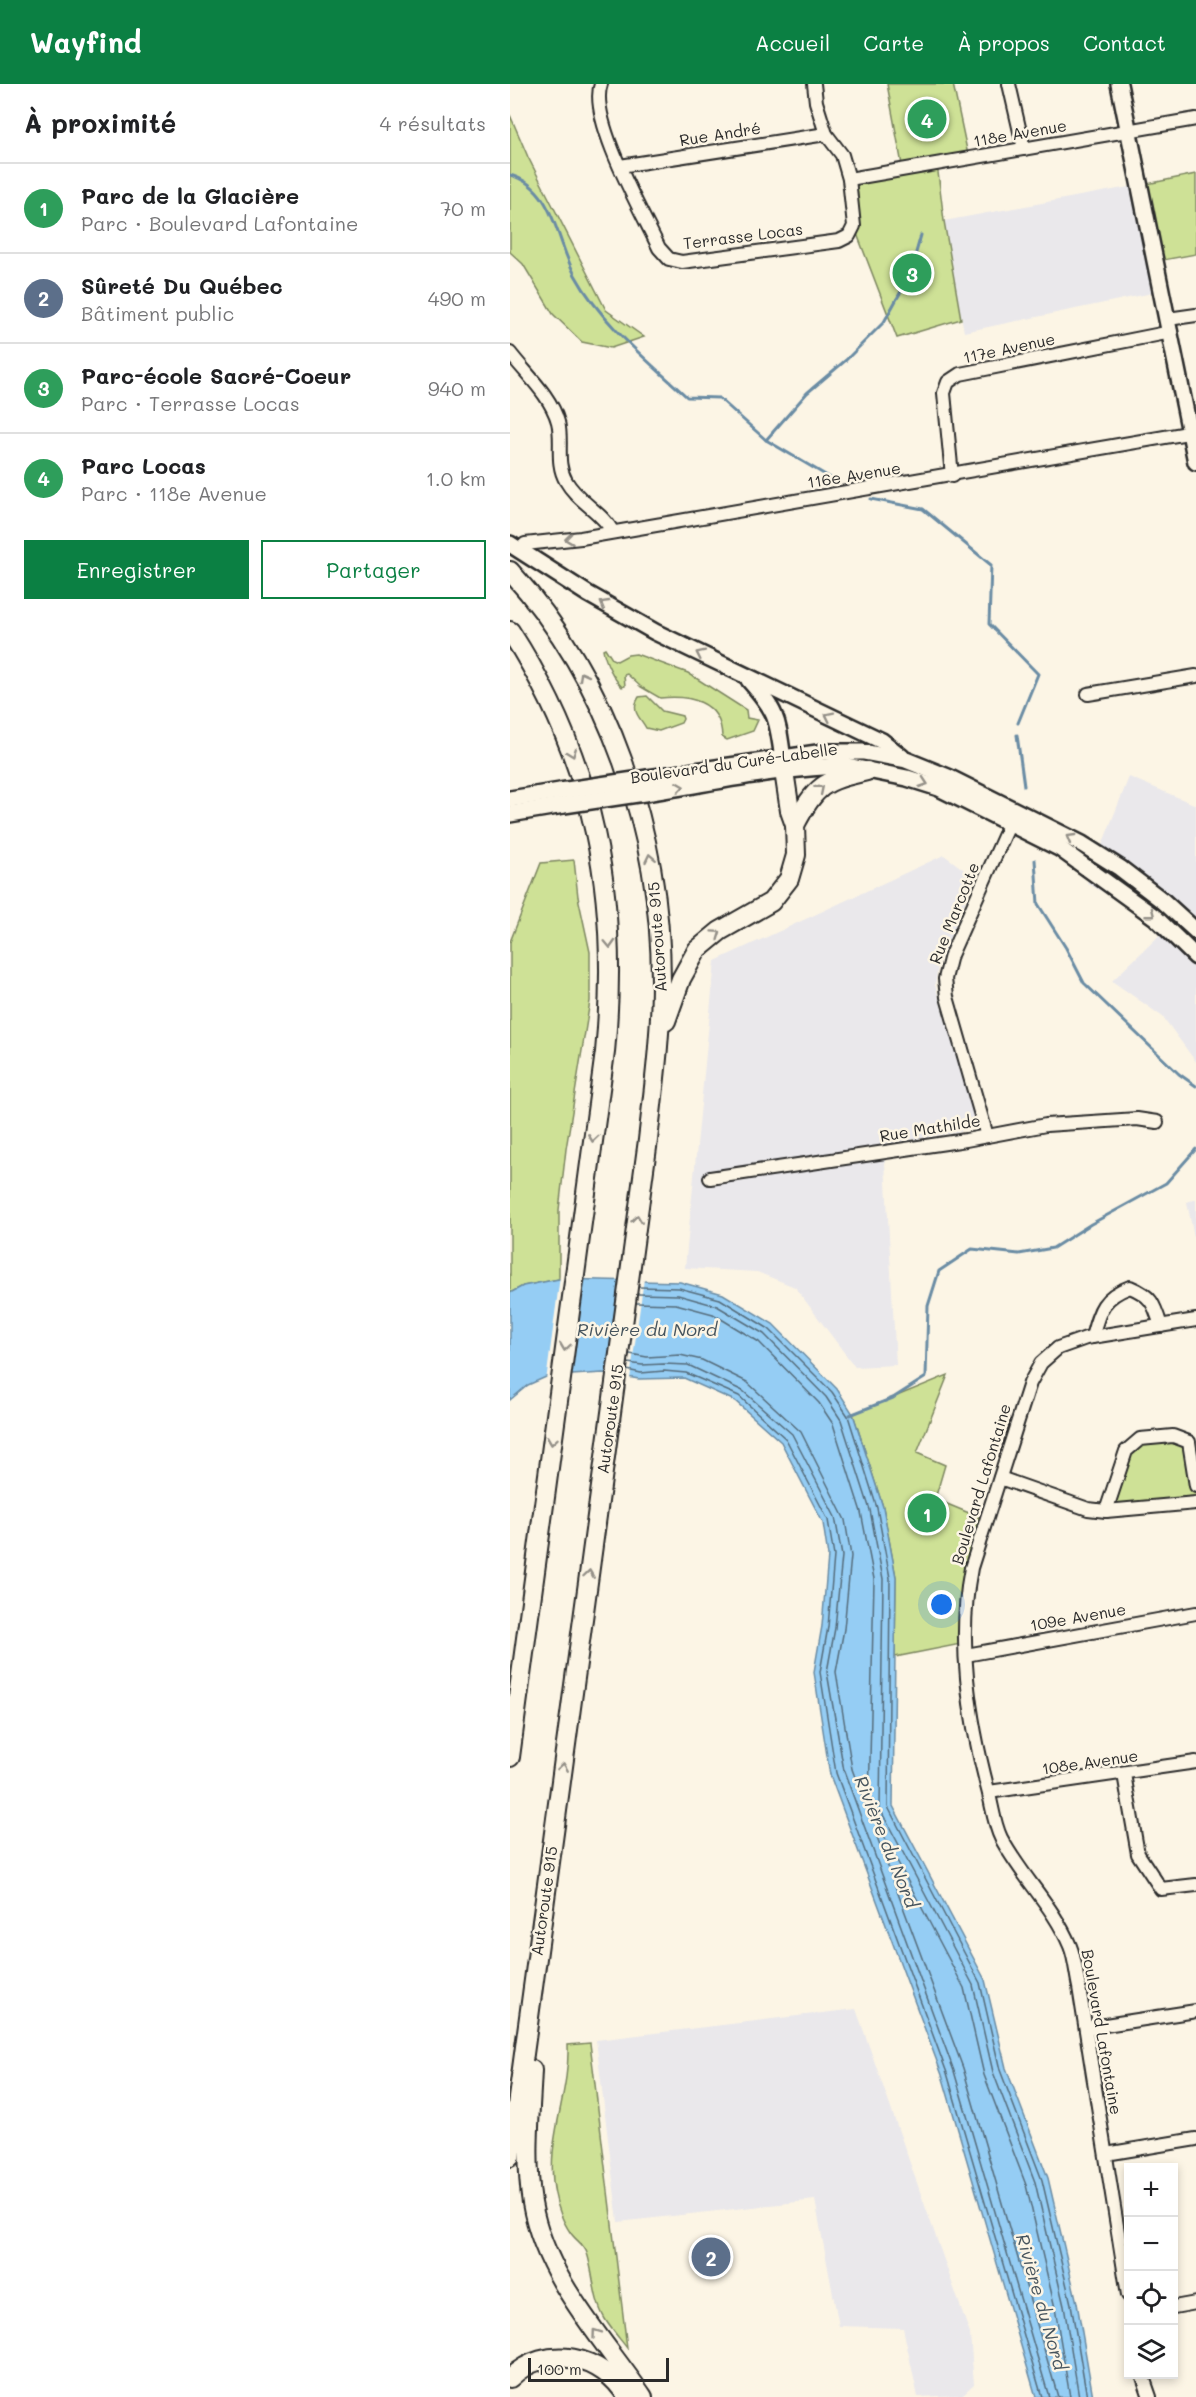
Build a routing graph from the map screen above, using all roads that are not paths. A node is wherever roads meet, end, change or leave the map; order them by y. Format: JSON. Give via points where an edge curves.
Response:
{"nodes":[{"id":1,"x":601,"y":84,"type":"edge"},
{"id":2,"x":814,"y":84,"type":"edge"},
{"id":3,"x":1009,"y":84,"type":"edge"},
{"id":4,"x":1119,"y":84,"type":"edge"},
{"id":5,"x":1196,"y":118,"type":"edge"},
{"id":6,"x":1129,"y":130,"type":"junction"},
{"id":7,"x":826,"y":134,"type":"junction"},
{"id":8,"x":1024,"y":149,"type":"junction"},
{"id":9,"x":620,"y":166,"type":"junction"},
{"id":10,"x":849,"y":179,"type":"junction"},
{"id":11,"x":1196,"y":315,"type":"edge"},
{"id":12,"x":1170,"y":325,"type":"junction"},
{"id":13,"x":510,"y":353,"type":"edge"},
{"id":14,"x":1188,"y":434,"type":"junction"},
{"id":15,"x":1196,"y":462,"type":"edge"},
{"id":16,"x":952,"y":476,"type":"junction"},
{"id":17,"x":613,"y":532,"type":"junction"},
{"id":18,"x":515,"y":544,"type":"edge"},
{"id":19,"x":510,"y":571,"type":"edge"},
{"id":20,"x":510,"y":631,"type":"edge"},
{"id":21,"x":510,"y":655,"type":"edge"},
{"id":22,"x":745,"y":675,"type":"junction"},
{"id":23,"x":1196,"y":676,"type":"edge"},
{"id":24,"x":1088,"y":694,"type":"dead end"},
{"id":25,"x":549,"y":699,"type":"junction"},
{"id":26,"x":906,"y":760,"type":"junction"},
{"id":27,"x":783,"y":764,"type":"junction"},
{"id":28,"x":867,"y":771,"type":"junction"},
{"id":29,"x":562,"y":798,"type":"junction"},
{"id":30,"x":510,"y":799,"type":"edge"},
{"id":31,"x":510,"y":814,"type":"edge"},
{"id":32,"x":1013,"y":816,"type":"junction"},
{"id":33,"x":795,"y":825,"type":"junction"},
{"id":34,"x":1196,"y":931,"type":"edge"},
{"id":35,"x":1196,"y":957,"type":"edge"},
{"id":36,"x":659,"y":1042,"type":"junction"},
{"id":37,"x":1157,"y":1122,"type":"dead end"},
{"id":38,"x":987,"y":1136,"type":"junction"},
{"id":39,"x":710,"y":1178,"type":"dead end"},
{"id":40,"x":1196,"y":1320,"type":"edge"},
{"id":41,"x":1161,"y":1326,"type":"junction"},
{"id":42,"x":1092,"y":1338,"type":"junction"},
{"id":43,"x":1000,"y":1478,"type":"junction"},
{"id":44,"x":1196,"y":1486,"type":"edge"},
{"id":45,"x":1196,"y":1503,"type":"edge"},
{"id":46,"x":1106,"y":1511,"type":"junction"},
{"id":47,"x":1196,"y":1613,"type":"edge"},
{"id":48,"x":966,"y":1655,"type":"junction"},
{"id":49,"x":510,"y":1757,"type":"edge"},
{"id":50,"x":1196,"y":1762,"type":"edge"},
{"id":51,"x":1124,"y":1774,"type":"junction"},
{"id":52,"x":989,"y":1792,"type":"junction"},
{"id":53,"x":1196,"y":1885,"type":"edge"},
{"id":54,"x":535,"y":1966,"type":"junction"},
{"id":55,"x":1196,"y":2011,"type":"edge"},
{"id":56,"x":1086,"y":2028,"type":"junction"},
{"id":57,"x":1196,"y":2139,"type":"edge"},
{"id":58,"x":1106,"y":2154,"type":"junction"},
{"id":59,"x":510,"y":2157,"type":"edge"},
{"id":60,"x":1124,"y":2271,"type":"edge"},
{"id":61,"x":1196,"y":2303,"type":"edge"},
{"id":62,"x":1178,"y":2306,"type":"edge"},
{"id":63,"x":510,"y":2378,"type":"edge"},
{"id":64,"x":1144,"y":2379,"type":"edge"},
{"id":65,"x":627,"y":2397,"type":"edge"},
{"id":66,"x":643,"y":2397,"type":"edge"},
{"id":67,"x":1150,"y":2397,"type":"edge"}],
"edges":[{"from":1,"to":9,"type":"street","name":"Terrasse Locas","via":[[597,94],[610,146]]},
{"from":2,"to":7,"type":"street","name":"Terrasse Locas"},
{"from":3,"to":8,"type":"street"},
{"from":4,"to":6,"type":"main road"},
{"from":5,"to":6,"type":"street","name":"118e Avenue"},
{"from":6,"to":8,"type":"street","name":"118e Avenue"},
{"from":6,"to":12,"type":"main road"},
{"from":7,"to":9,"type":"street","name":"Rue André"},
{"from":7,"to":10,"type":"street","name":"Terrasse Locas","via":[[842,155]]},
{"from":8,"to":10,"type":"street","name":"118e Avenue"},
{"from":9,"to":10,"type":"street","name":"Terrasse Locas","via":[[660,248],[669,259],[682,262],[839,241],[849,236],[854,226]]},
{"from":11,"to":12,"type":"street","name":"117e Avenue"},
{"from":12,"to":14,"type":"main road"},
{"from":12,"to":16,"type":"street","name":"117e Avenue","via":[[960,374],[948,382],[944,393]]},
{"from":13,"to":17,"type":"street","via":[[551,405],[558,423],[560,468],[567,483]]},
{"from":14,"to":15,"type":"main road"},
{"from":14,"to":16,"type":"street","name":"116e Avenue"},
{"from":16,"to":17,"type":"street","name":"116e Avenue"},
{"from":17,"to":18,"type":"street","name":"116e Avenue","one_way":true},
{"from":22,"to":18,"type":"main road","one_way":true,"via":[[631,620]]},
{"from":36,"to":19,"type":"highway","name":"Autoroute 915","one_way":true,"via":[[657,901],[631,785],[604,717],[575,663],[544,613]]},
{"from":20,"to":25,"type":"highway"},
{"from":21,"to":25,"type":"highway"},
{"from":26,"to":22,"type":"main road","one_way":true,"via":[[882,741]]},
{"from":22,"to":27,"type":"main road","via":[[774,711]]},
{"from":23,"to":24,"type":"street"},
{"from":25,"to":49,"type":"highway","one_way":true,"via":[[578,768],[594,824],[610,939],[609,994],[605,1052]]},
{"from":26,"to":27,"type":"main road","name":"Boulevard du Curé-Labelle","via":[[847,752]]},
{"from":26,"to":32,"type":"main road","name":"Boulevard du Curé-Labelle","via":[[937,772]]},
{"from":27,"to":28,"type":"main road","name":"Boulevard du Curé-Labelle","via":[[847,766]]},
{"from":27,"to":29,"type":"main road","name":"Boulevard du Curé-Labelle","bridge":true},
{"from":27,"to":33,"type":"highway"},
{"from":28,"to":32,"type":"main road","name":"Boulevard du Curé-Labelle","one_way":true,"via":[[928,784]]},
{"from":33,"to":28,"type":"highway","one_way":true,"via":[[807,802],[821,787],[840,777]]},
{"from":29,"to":30,"type":"main road","name":"Boulevard du Curé-Labelle"},
{"from":29,"to":31,"type":"main road","name":"Boulevard du Curé-Labelle"},
{"from":34,"to":32,"type":"main road","name":"Boulevard du Curé-Labelle","one_way":true,"via":[[1120,868],[1065,834]]},
{"from":32,"to":35,"type":"main road","name":"Boulevard du Curé-Labelle","one_way":true,"via":[[1156,918]]},
{"from":32,"to":38,"type":"street","name":"Rue Marcotte","via":[[951,955],[945,979]]},
{"from":36,"to":33,"type":"highway","one_way":true,"via":[[681,979],[697,950],[720,931],[771,902],[786,885],[795,861]]},
{"from":54,"to":36,"type":"highway","name":"Autoroute 915","one_way":true},
{"from":37,"to":38,"type":"street","name":"Rue Mathilde","via":[[1137,1119],[1046,1125]]},
{"from":38,"to":39,"type":"street","name":"Rue Mathilde"},
{"from":40,"to":41,"type":"street","name":"Boulevard Lafontaine"},
{"from":41,"to":42,"type":"street","name":"Boulevard Lafontaine"},
{"from":41,"to":42,"type":"street","via":[[1155,1306],[1145,1293],[1130,1287],[1113,1293],[1099,1311]]},
{"from":42,"to":43,"type":"street","name":"Boulevard Lafontaine","via":[[1058,1348],[1041,1364],[1030,1383]]},
{"from":43,"to":46,"type":"street","via":[[1088,1509]]},
{"from":43,"to":48,"type":"street","name":"Boulevard Lafontaine","via":[[971,1568],[966,1596]]},
{"from":44,"to":46,"type":"street","via":[[1189,1442],[1173,1436],[1140,1439],[1126,1451]]},
{"from":45,"to":46,"type":"street"},
{"from":47,"to":48,"type":"street","name":"109e Avenue"},
{"from":48,"to":52,"type":"street","name":"Boulevard Lafontaine","via":[[967,1682]]},
{"from":50,"to":51,"type":"street","name":"108e Avenue"},
{"from":51,"to":52,"type":"street","name":"108e Avenue"},
{"from":51,"to":53,"type":"street","via":[[1138,1854],[1161,1889]]},
{"from":52,"to":56,"type":"street","name":"Boulevard Lafontaine","via":[[1000,1836],[1070,1947]]},
{"from":54,"to":59,"type":"highway","name":"Autoroute 915"},
{"from":66,"to":54,"type":"highway","one_way":true,"via":[[578,2307],[549,2253],[534,2213],[529,2146]]},
{"from":55,"to":56,"type":"street"},
{"from":56,"to":58,"type":"street","name":"Boulevard Lafontaine"},
{"from":57,"to":58,"type":"street"},
{"from":58,"to":60,"type":"street","name":"Boulevard Lafontaine"},
{"from":61,"to":62,"type":"street"},
{"from":63,"to":65,"type":"highway","via":[[537,2361],[574,2358],[607,2373]]},
{"from":64,"to":67,"type":"street"}]}
